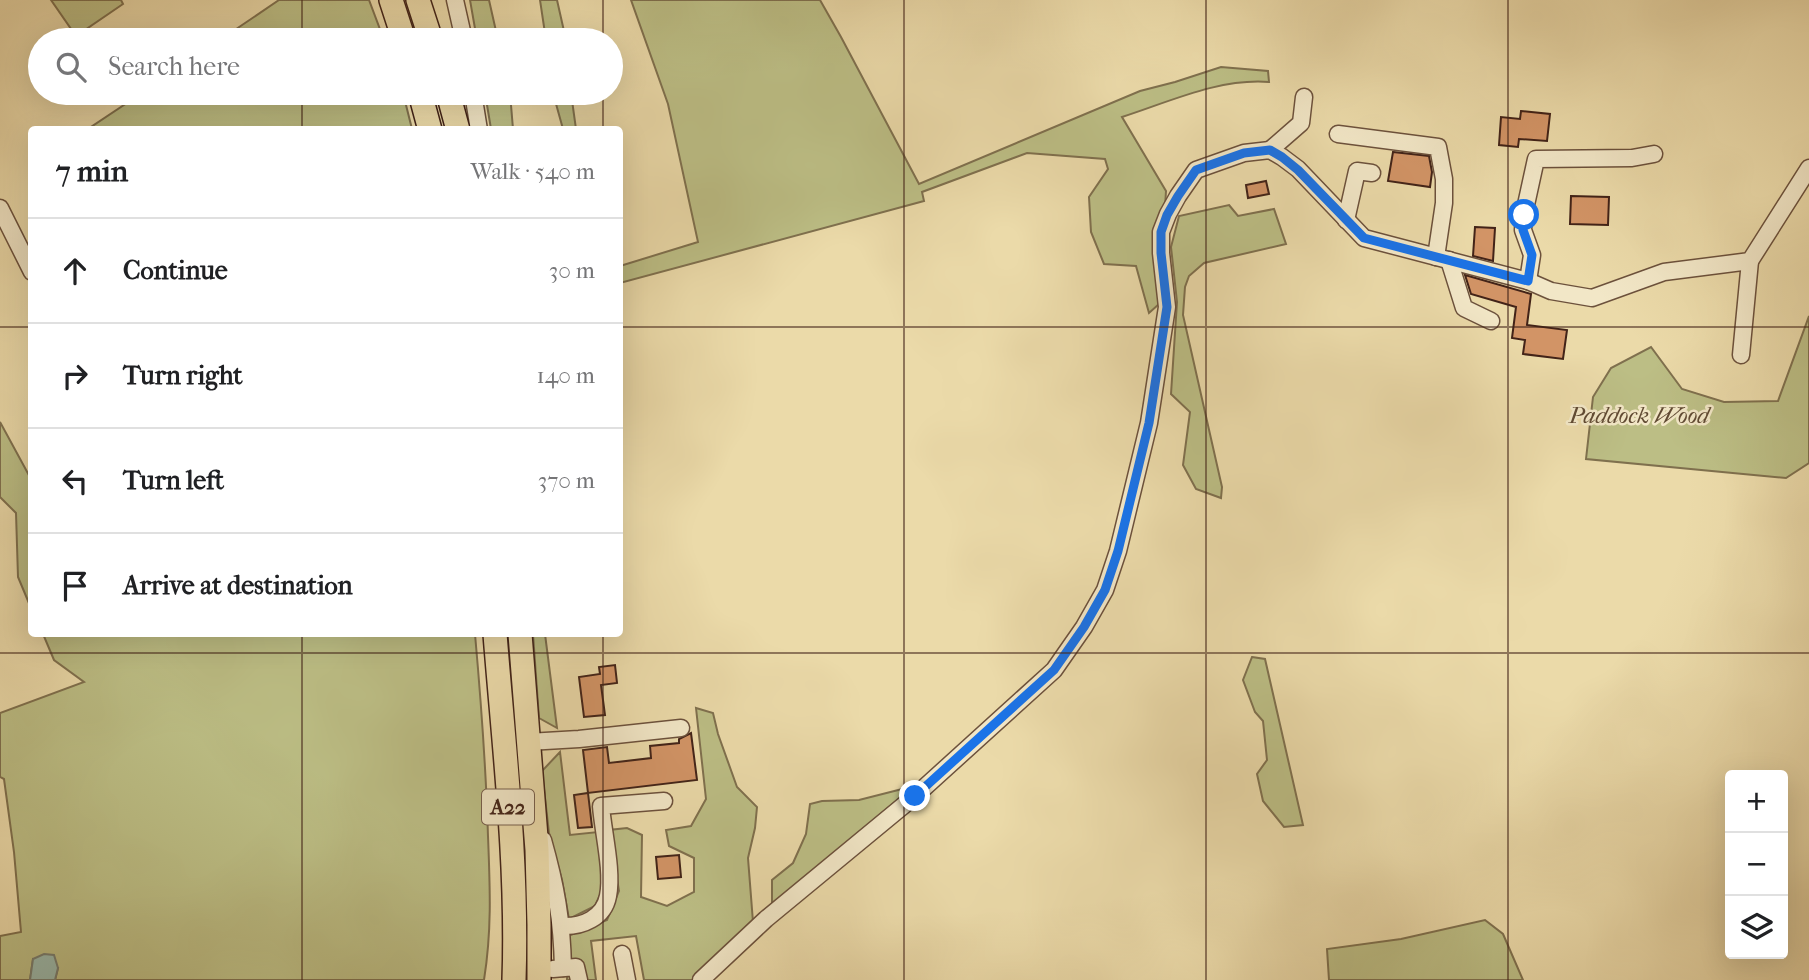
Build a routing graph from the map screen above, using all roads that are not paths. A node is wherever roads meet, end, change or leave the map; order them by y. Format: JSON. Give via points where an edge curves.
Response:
{"nodes":[{"id":1,"x":391,"y":0,"type":"edge"},
{"id":2,"x":418,"y":0,"type":"edge"},
{"id":3,"x":455,"y":0,"type":"edge"},
{"id":4,"x":400,"y":28,"type":"edge"},
{"id":5,"x":427,"y":28,"type":"edge"},
{"id":6,"x":461,"y":28,"type":"edge"},
{"id":7,"x":1304,"y":97,"type":"dead end"},
{"id":8,"x":423,"y":105,"type":"edge"},
{"id":9,"x":451,"y":105,"type":"edge"},
{"id":10,"x":476,"y":105,"type":"edge"},
{"id":11,"x":429,"y":126,"type":"edge"},
{"id":12,"x":457,"y":126,"type":"edge"},
{"id":13,"x":478,"y":126,"type":"edge"},
{"id":14,"x":1338,"y":134,"type":"dead end"},
{"id":15,"x":1270,"y":150,"type":"junction"},
{"id":16,"x":1654,"y":154,"type":"dead end"},
{"id":17,"x":1809,"y":168,"type":"edge"},
{"id":18,"x":1372,"y":173,"type":"dead end"},
{"id":19,"x":0,"y":208,"type":"edge"},
{"id":20,"x":1346,"y":220,"type":"junction"},
{"id":21,"x":1442,"y":259,"type":"junction"},
{"id":22,"x":1750,"y":261,"type":"junction"},
{"id":23,"x":28,"y":264,"type":"edge"},
{"id":24,"x":1528,"y":281,"type":"junction"},
{"id":25,"x":1491,"y":321,"type":"dead end"},
{"id":26,"x":1741,"y":355,"type":"dead end"},
{"id":27,"x":495,"y":637,"type":"edge"},
{"id":28,"x":520,"y":637,"type":"edge"},
{"id":29,"x":681,"y":728,"type":"dead end"},
{"id":30,"x":528,"y":742,"type":"junction"},
{"id":31,"x":664,"y":801,"type":"dead end"},
{"id":32,"x":534,"y":819,"type":"junction"},
{"id":33,"x":562,"y":926,"type":"junction"},
{"id":34,"x":622,"y":954,"type":"dead end"},
{"id":35,"x":563,"y":968,"type":"junction"},
{"id":36,"x":539,"y":974,"type":"edge"},
{"id":37,"x":514,"y":980,"type":"edge"},
{"id":38,"x":579,"y":980,"type":"edge"},
{"id":39,"x":627,"y":980,"type":"edge"},
{"id":40,"x":701,"y":980,"type":"edge"}],
"edges":[{"from":1,"to":4,"type":"highway"},
{"from":2,"to":5,"type":"highway"},
{"from":3,"to":6,"type":"street"},
{"from":7,"to":15,"type":"street","via":[[1301,123]]},
{"from":8,"to":11,"type":"highway"},
{"from":9,"to":12,"type":"highway"},
{"from":10,"to":13,"type":"street"},
{"from":14,"to":21,"type":"street","via":[[1438,147],[1444,179]]},
{"from":15,"to":20,"type":"street","via":[[1298,170]]},
{"from":15,"to":40,"type":"street","via":[[1244,153],[1196,170],[1167,215],[1161,232],[1167,307],[1149,423],[1118,551],[1105,590],[1084,627],[1054,670]]},
{"from":16,"to":24,"type":"street","via":[[1536,159],[1523,230],[1532,255]]},
{"from":17,"to":22,"type":"street"},
{"from":18,"to":20,"type":"street","via":[[1357,171]]},
{"from":19,"to":23,"type":"street"},
{"from":20,"to":21,"type":"street","via":[[1364,238]]},
{"from":21,"to":24,"type":"street"},
{"from":21,"to":25,"type":"street","via":[[1464,308]]},
{"from":22,"to":24,"type":"street","via":[[1664,272],[1592,298],[1552,291]]},
{"from":22,"to":26,"type":"street"},
{"from":27,"to":37,"type":"highway","number":"A22","via":[[510,834]]},
{"from":28,"to":30,"type":"highway","number":"A22"},
{"from":29,"to":30,"type":"street"},
{"from":30,"to":32,"type":"highway","number":"A22"},
{"from":31,"to":33,"type":"street","via":[[601,806],[608,897],[601,912],[587,923]]},
{"from":32,"to":33,"type":"street","via":[[555,881]]},
{"from":32,"to":36,"type":"highway","number":"A22"},
{"from":33,"to":35,"type":"street"},
{"from":34,"to":39,"type":"street"},
{"from":35,"to":36,"type":"street"},
{"from":35,"to":38,"type":"street","via":[[576,967]]}]}
